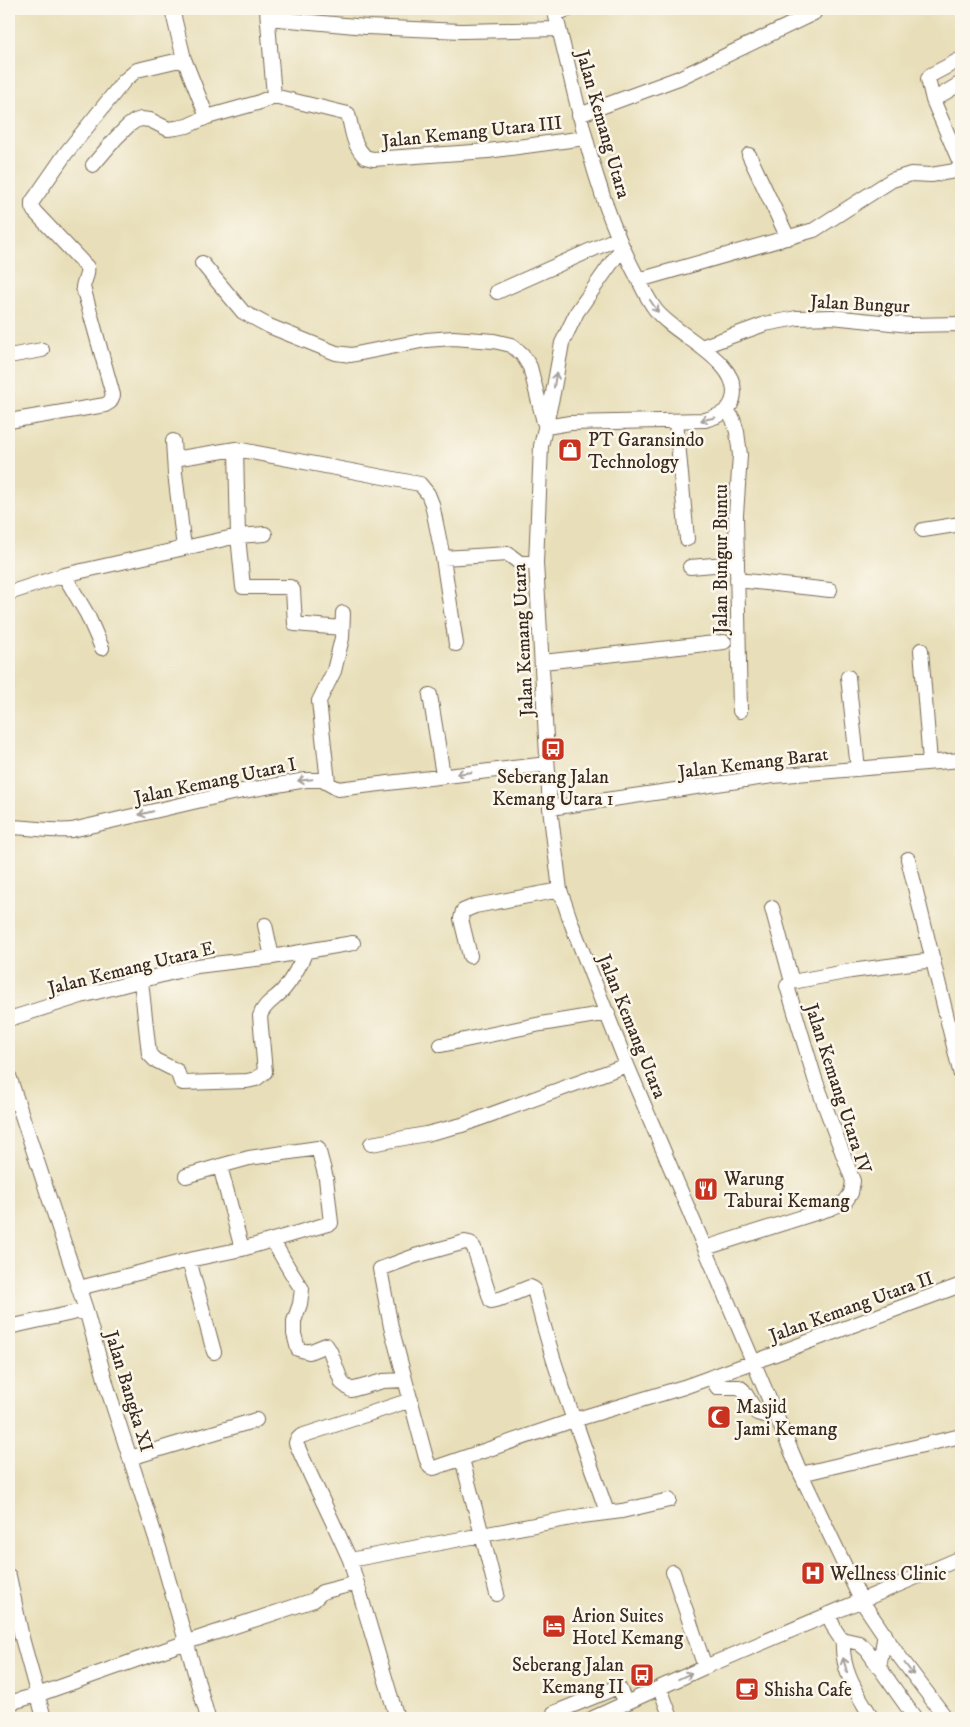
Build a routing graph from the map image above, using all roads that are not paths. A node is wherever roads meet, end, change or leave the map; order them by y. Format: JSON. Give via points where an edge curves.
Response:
{"nodes":[{"id":1,"x":172,"y":9,"type":"edge"},
{"id":2,"x":569,"y":9,"type":"edge"},
{"id":3,"x":554,"y":11,"type":"edge"},
{"id":4,"x":267,"y":13,"type":"edge"},
{"id":5,"x":814,"y":13,"type":"dead end"},
{"id":6,"x":558,"y":29,"type":"junction"},
{"id":7,"x":184,"y":59,"type":"junction"},
{"id":8,"x":961,"y":59,"type":"edge"},
{"id":9,"x":961,"y":83,"type":"edge"},
{"id":10,"x":274,"y":96,"type":"junction"},
{"id":11,"x":933,"y":100,"type":"junction"},
{"id":12,"x":579,"y":115,"type":"junction"},
{"id":13,"x":206,"y":117,"type":"junction"},
{"id":14,"x":585,"y":138,"type":"junction"},
{"id":15,"x":749,"y":155,"type":"dead end"},
{"id":16,"x":961,"y":165,"type":"edge"},
{"id":17,"x":94,"y":166,"type":"dead end"},
{"id":18,"x":961,"y":170,"type":"edge"},
{"id":19,"x":788,"y":238,"type":"junction"},
{"id":20,"x":620,"y":243,"type":"junction"},
{"id":21,"x":202,"y":263,"type":"dead end"},
{"id":22,"x":639,"y":280,"type":"junction"},
{"id":23,"x":497,"y":292,"type":"dead end"},
{"id":24,"x":961,"y":324,"type":"edge"},
{"id":25,"x":701,"y":347,"type":"junction"},
{"id":26,"x":42,"y":350,"type":"dead end"},
{"id":27,"x":9,"y":356,"type":"edge"},
{"id":28,"x":727,"y":411,"type":"junction"},
{"id":29,"x":9,"y":421,"type":"edge"},
{"id":30,"x":676,"y":421,"type":"junction"},
{"id":31,"x":546,"y":427,"type":"junction"},
{"id":32,"x":172,"y":441,"type":"dead end"},
{"id":33,"x":236,"y":449,"type":"junction"},
{"id":34,"x":174,"y":459,"type":"junction"},
{"id":35,"x":961,"y":524,"type":"edge"},
{"id":36,"x":923,"y":530,"type":"dead end"},
{"id":37,"x":265,"y":534,"type":"dead end"},
{"id":38,"x":238,"y":536,"type":"junction"},
{"id":39,"x":686,"y":539,"type":"dead end"},
{"id":40,"x":184,"y":548,"type":"junction"},
{"id":41,"x":443,"y":558,"type":"junction"},
{"id":42,"x":536,"y":563,"type":"junction"},
{"id":43,"x":738,"y":563,"type":"junction"},
{"id":44,"x":690,"y":567,"type":"dead end"},
{"id":45,"x":64,"y":575,"type":"junction"},
{"id":46,"x":737,"y":580,"type":"junction"},
{"id":47,"x":830,"y":590,"type":"dead end"},
{"id":48,"x":9,"y":593,"type":"edge"},
{"id":49,"x":343,"y":614,"type":"dead end"},
{"id":50,"x":342,"y":628,"type":"junction"},
{"id":51,"x":724,"y":642,"type":"dead end"},
{"id":52,"x":456,"y":644,"type":"dead end"},
{"id":53,"x":102,"y":648,"type":"dead end"},
{"id":54,"x":921,"y":650,"type":"dead end"},
{"id":55,"x":543,"y":662,"type":"junction"},
{"id":56,"x":848,"y":677,"type":"dead end"},
{"id":57,"x":430,"y":695,"type":"dead end"},
{"id":58,"x":740,"y":711,"type":"dead end"},
{"id":59,"x":961,"y":760,"type":"edge"},
{"id":60,"x":930,"y":762,"type":"junction"},
{"id":61,"x":547,"y":764,"type":"junction"},
{"id":62,"x":858,"y":769,"type":"junction"},
{"id":63,"x":444,"y":775,"type":"junction"},
{"id":64,"x":328,"y":782,"type":"junction"},
{"id":65,"x":550,"y":808,"type":"junction"},
{"id":66,"x":9,"y":827,"type":"edge"},
{"id":67,"x":908,"y":859,"type":"dead end"},
{"id":68,"x":560,"y":890,"type":"junction"},
{"id":69,"x":772,"y":908,"type":"dead end"},
{"id":70,"x":266,"y":925,"type":"dead end"},
{"id":71,"x":353,"y":943,"type":"dead end"},
{"id":72,"x":306,"y":951,"type":"junction"},
{"id":73,"x":470,"y":956,"type":"dead end"},
{"id":74,"x":272,"y":957,"type":"junction"},
{"id":75,"x":933,"y":960,"type":"junction"},
{"id":76,"x":141,"y":980,"type":"junction"},
{"id":77,"x":792,"y":982,"type":"junction"},
{"id":78,"x":608,"y":1013,"type":"junction"},
{"id":79,"x":9,"y":1019,"type":"edge"},
{"id":80,"x":441,"y":1045,"type":"dead end"},
{"id":81,"x":628,"y":1065,"type":"junction"},
{"id":82,"x":961,"y":1075,"type":"edge"},
{"id":83,"x":9,"y":1076,"type":"edge"},
{"id":84,"x":371,"y":1144,"type":"dead end"},
{"id":85,"x":220,"y":1166,"type":"junction"},
{"id":86,"x":186,"y":1176,"type":"dead end"},
{"id":87,"x":272,"y":1240,"type":"junction"},
{"id":88,"x":705,"y":1248,"type":"junction"},
{"id":89,"x":242,"y":1249,"type":"junction"},
{"id":90,"x":189,"y":1260,"type":"junction"},
{"id":91,"x":961,"y":1285,"type":"edge"},
{"id":92,"x":79,"y":1288,"type":"junction"},
{"id":93,"x":86,"y":1310,"type":"junction"},
{"id":94,"x":9,"y":1327,"type":"edge"},
{"id":95,"x":214,"y":1352,"type":"dead end"},
{"id":96,"x":753,"y":1362,"type":"junction"},
{"id":97,"x":711,"y":1377,"type":"junction"},
{"id":98,"x":405,"y":1380,"type":"junction"},
{"id":99,"x":411,"y":1400,"type":"junction"},
{"id":100,"x":764,"y":1415,"type":"dead end"},
{"id":101,"x":256,"y":1420,"type":"dead end"},
{"id":102,"x":574,"y":1420,"type":"junction"},
{"id":103,"x":961,"y":1436,"type":"edge"},
{"id":104,"x":130,"y":1458,"type":"junction"},
{"id":105,"x":462,"y":1459,"type":"junction"},
{"id":106,"x":801,"y":1474,"type":"junction"},
{"id":107,"x":668,"y":1500,"type":"dead end"},
{"id":108,"x":607,"y":1512,"type":"junction"},
{"id":109,"x":482,"y":1535,"type":"junction"},
{"id":110,"x":961,"y":1558,"type":"edge"},
{"id":111,"x":350,"y":1560,"type":"junction"},
{"id":112,"x":673,"y":1572,"type":"dead end"},
{"id":113,"x":9,"y":1576,"type":"edge"},
{"id":114,"x":357,"y":1583,"type":"junction"},
{"id":115,"x":497,"y":1594,"type":"dead end"},
{"id":116,"x":861,"y":1600,"type":"junction"},
{"id":117,"x":828,"y":1614,"type":"junction"},
{"id":118,"x":885,"y":1634,"type":"junction"},
{"id":119,"x":843,"y":1640,"type":"junction"},
{"id":120,"x":187,"y":1642,"type":"junction"},
{"id":121,"x":705,"y":1667,"type":"junction"},
{"id":122,"x":879,"y":1667,"type":"junction"},
{"id":123,"x":660,"y":1688,"type":"junction"},
{"id":124,"x":37,"y":1695,"type":"junction"},
{"id":125,"x":9,"y":1703,"type":"edge"},
{"id":126,"x":626,"y":1703,"type":"junction"},
{"id":127,"x":44,"y":1718,"type":"edge"},
{"id":128,"x":208,"y":1718,"type":"edge"},
{"id":129,"x":397,"y":1718,"type":"edge"},
{"id":130,"x":554,"y":1718,"type":"edge"},
{"id":131,"x":593,"y":1718,"type":"edge"},
{"id":132,"x":671,"y":1718,"type":"edge"},
{"id":133,"x":872,"y":1718,"type":"edge"},
{"id":134,"x":915,"y":1718,"type":"edge"},
{"id":135,"x":946,"y":1718,"type":"edge"}],
"edges":[{"from":1,"to":7,"type":"street"},
{"from":2,"to":3,"type":"street"},
{"from":3,"to":6,"type":"street","name":"Jalan Kemang Utara"},
{"from":4,"to":6,"type":"street","via":[[366,27],[462,31]]},
{"from":4,"to":10,"type":"street"},
{"from":5,"to":12,"type":"street","via":[[679,78]]},
{"from":6,"to":12,"type":"street","name":"Jalan Kemang Utara"},
{"from":7,"to":13,"type":"street"},
{"from":7,"to":29,"type":"street","via":[[137,70],[124,80],[32,202],[34,211],[87,267],[88,276],[83,287],[113,395],[110,402]]},
{"from":8,"to":11,"type":"street","via":[[928,79]]},
{"from":9,"to":11,"type":"street"},
{"from":10,"to":13,"type":"street"},
{"from":10,"to":14,"type":"street","name":"Jalan Kemang Utara III","via":[[348,114],[358,150],[373,159],[488,151]]},
{"from":11,"to":16,"type":"street"},
{"from":12,"to":14,"type":"street","name":"Jalan Kemang Utara"},
{"from":13,"to":17,"type":"street","via":[[176,128],[166,128],[150,120],[135,121],[116,138]]},
{"from":14,"to":20,"type":"street","name":"Jalan Kemang Utara"},
{"from":15,"to":19,"type":"street"},
{"from":18,"to":19,"type":"street","via":[[901,176],[814,230]]},
{"from":19,"to":22,"type":"street"},
{"from":20,"to":22,"type":"street","name":"Jalan Kemang Utara"},
{"from":20,"to":23,"type":"street"},
{"from":31,"to":20,"type":"street","name":"Jalan Kemang Utara","one_way":true,"via":[[562,344],[577,312]]},
{"from":21,"to":31,"type":"street","via":[[243,312],[336,353],[351,355],[453,338],[511,345],[530,367]]},
{"from":22,"to":25,"type":"street","name":"Jalan Kemang Utara","one_way":true,"via":[[663,318]]},
{"from":24,"to":25,"type":"street","name":"Jalan Bungur","via":[[910,325],[832,317],[797,318],[765,324]]},
{"from":25,"to":28,"type":"street","name":"Jalan Kemang Utara","via":[[729,374],[734,394]]},
{"from":26,"to":27,"type":"street"},
{"from":28,"to":30,"type":"street","one_way":true,"via":[[705,420]]},
{"from":28,"to":43,"type":"street","name":"Jalan Bungur Buntu","via":[[737,432],[740,455],[736,515]]},
{"from":30,"to":31,"type":"street","via":[[570,423]]},
{"from":30,"to":39,"type":"street"},
{"from":31,"to":42,"type":"street","name":"Jalan Kemang Utara","via":[[540,452]]},
{"from":32,"to":34,"type":"street"},
{"from":33,"to":34,"type":"street"},
{"from":33,"to":38,"type":"street"},
{"from":33,"to":41,"type":"street","via":[[420,484],[432,504]]},
{"from":34,"to":40,"type":"street"},
{"from":35,"to":36,"type":"street"},
{"from":37,"to":38,"type":"street"},
{"from":38,"to":40,"type":"street"},
{"from":38,"to":50,"type":"street","via":[[243,587],[290,587],[293,590],[295,624]]},
{"from":40,"to":45,"type":"street"},
{"from":41,"to":42,"type":"street","via":[[508,554],[520,563]]},
{"from":41,"to":52,"type":"street"},
{"from":42,"to":55,"type":"street","name":"Jalan Kemang Utara"},
{"from":43,"to":44,"type":"street"},
{"from":43,"to":46,"type":"street","name":"Jalan Bungur Buntu"},
{"from":45,"to":48,"type":"street"},
{"from":45,"to":53,"type":"street"},
{"from":46,"to":47,"type":"street"},
{"from":46,"to":58,"type":"street","name":"Jalan Bungur Buntu"},
{"from":49,"to":50,"type":"street"},
{"from":50,"to":64,"type":"street","via":[[334,671],[319,701]]},
{"from":51,"to":55,"type":"street"},
{"from":54,"to":60,"type":"street"},
{"from":55,"to":61,"type":"street","name":"Jalan Kemang Utara"},
{"from":56,"to":62,"type":"street"},
{"from":57,"to":63,"type":"street"},
{"from":59,"to":60,"type":"street","name":"Jalan Kemang Barat"},
{"from":60,"to":62,"type":"street","name":"Jalan Kemang Barat"},
{"from":61,"to":63,"type":"street","name":"Jalan Kemang Utara I","one_way":true},
{"from":61,"to":65,"type":"street","name":"Jalan Kemang Utara"},
{"from":62,"to":65,"type":"street","name":"Jalan Kemang Barat","via":[[728,782]]},
{"from":63,"to":64,"type":"street","name":"Jalan Kemang Utara I","via":[[338,789]]},
{"from":64,"to":66,"type":"street","name":"Jalan Kemang Utara I","one_way":true,"via":[[306,780],[232,793],[72,830]]},
{"from":65,"to":68,"type":"street","name":"Jalan Kemang Utara"},
{"from":67,"to":75,"type":"street"},
{"from":68,"to":73,"type":"street","via":[[463,911],[461,919]]},
{"from":68,"to":78,"type":"street","name":"Jalan Kemang Utara"},
{"from":69,"to":77,"type":"street"},
{"from":70,"to":74,"type":"street"},
{"from":71,"to":72,"type":"street","name":"Jalan Kemang Utara E"},
{"from":72,"to":74,"type":"street","name":"Jalan Kemang Utara E"},
{"from":72,"to":76,"type":"street","via":[[296,975],[261,1012],[265,1072],[247,1081],[184,1083],[177,1071],[155,1060],[150,1054]]},
{"from":74,"to":76,"type":"street","name":"Jalan Kemang Utara E","via":[[198,966]]},
{"from":75,"to":77,"type":"street","name":"Jalan Kemang Utara IV"},
{"from":75,"to":82,"type":"street"},
{"from":76,"to":79,"type":"street","name":"Jalan Kemang Utara E"},
{"from":77,"to":88,"type":"street","name":"Jalan Kemang Utara IV","via":[[787,991],[815,1079],[848,1164],[853,1181],[851,1193],[845,1202],[831,1208]]},
{"from":78,"to":80,"type":"street"},
{"from":78,"to":81,"type":"street","name":"Jalan Kemang Utara"},
{"from":81,"to":84,"type":"street","via":[[462,1125]]},
{"from":81,"to":88,"type":"street","name":"Jalan Kemang Utara"},
{"from":83,"to":92,"type":"street","name":"Jalan Bangka XI"},
{"from":85,"to":86,"type":"street"},
{"from":85,"to":87,"type":"street","via":[[269,1155],[320,1150],[331,1223]]},
{"from":85,"to":89,"type":"street"},
{"from":87,"to":89,"type":"street"},
{"from":87,"to":98,"type":"street","via":[[302,1289],[294,1321],[298,1349],[309,1352],[326,1345],[342,1383],[350,1390],[383,1381]]},
{"from":88,"to":96,"type":"street","name":"Jalan Kemang Utara"},
{"from":89,"to":90,"type":"street"},
{"from":90,"to":92,"type":"street"},
{"from":90,"to":95,"type":"street"},
{"from":91,"to":96,"type":"street","name":"Jalan Kemang Utara II"},
{"from":92,"to":93,"type":"street","name":"Jalan Bangka XI"},
{"from":93,"to":94,"type":"street"},
{"from":93,"to":104,"type":"street","name":"Jalan Bangka XI"},
{"from":96,"to":97,"type":"street","name":"Jalan Kemang Utara II"},
{"from":96,"to":106,"type":"street","name":"Jalan Kemang Utara"},
{"from":97,"to":100,"type":"street","via":[[717,1387],[739,1387],[756,1414]]},
{"from":97,"to":102,"type":"street","name":"Jalan Kemang Utara II"},
{"from":98,"to":99,"type":"street"},
{"from":98,"to":102,"type":"street","via":[[390,1327],[380,1269],[415,1256],[470,1243],[491,1301],[530,1287],[534,1289]]},
{"from":99,"to":105,"type":"street","name":"Jalan Kemang Utara II","via":[[430,1467]]},
{"from":99,"to":111,"type":"street","via":[[297,1440],[310,1476]]},
{"from":101,"to":104,"type":"street"},
{"from":102,"to":105,"type":"street","name":"Jalan Kemang Utara II"},
{"from":102,"to":108,"type":"street"},
{"from":103,"to":106,"type":"street"},
{"from":104,"to":120,"type":"street","name":"Jalan Bangka XI"},
{"from":105,"to":109,"type":"street"},
{"from":106,"to":116,"type":"street","name":"Jalan Kemang Utara"},
{"from":107,"to":108,"type":"street"},
{"from":108,"to":109,"type":"street"},
{"from":109,"to":111,"type":"street"},
{"from":109,"to":115,"type":"street"},
{"from":110,"to":116,"type":"street"},
{"from":111,"to":114,"type":"street"},
{"from":112,"to":121,"type":"street"},
{"from":113,"to":124,"type":"street"},
{"from":114,"to":120,"type":"street","via":[[322,1592],[314,1600]]},
{"from":114,"to":129,"type":"street"},
{"from":116,"to":117,"type":"street"},
{"from":116,"to":118,"type":"street","name":"Jalan Kemang Utara"},
{"from":117,"to":119,"type":"street"},
{"from":117,"to":121,"type":"street"},
{"from":118,"to":122,"type":"street"},
{"from":118,"to":135,"type":"street","name":"Jalan Kemang Utara","one_way":true},
{"from":119,"to":122,"type":"street","via":[[859,1643]]},
{"from":133,"to":119,"type":"street","one_way":true,"via":[[844,1663]]},
{"from":120,"to":124,"type":"street"},
{"from":120,"to":128,"type":"street","name":"Jalan Bangka XI"},
{"from":123,"to":121,"type":"street","one_way":true},
{"from":122,"to":134,"type":"street"},
{"from":123,"to":126,"type":"street"},
{"from":123,"to":132,"type":"street"},
{"from":124,"to":125,"type":"street"},
{"from":124,"to":127,"type":"street"},
{"from":126,"to":130,"type":"street","via":[[616,1688],[554,1713]]},
{"from":126,"to":131,"type":"street"}]}
